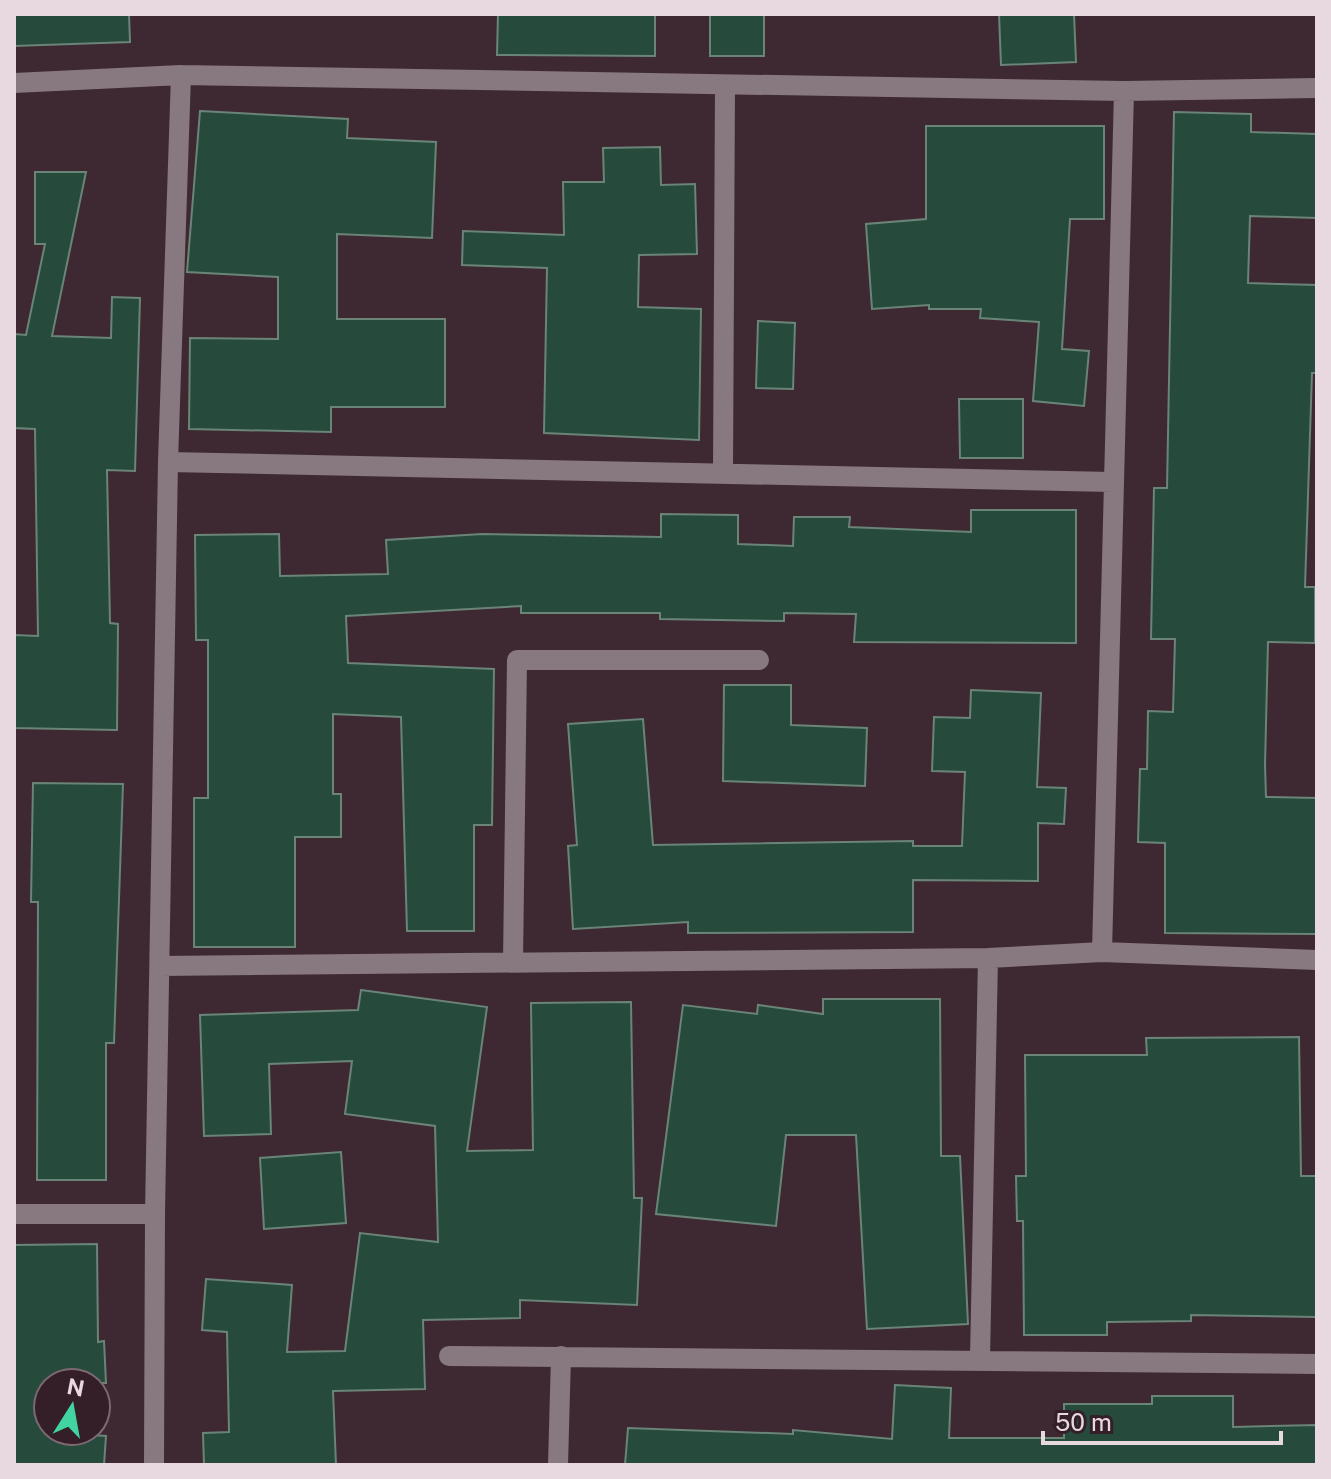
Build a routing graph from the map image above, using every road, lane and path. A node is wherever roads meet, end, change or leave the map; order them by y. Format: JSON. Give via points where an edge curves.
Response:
{"nodes":[{"id":1,"x":181,"y":75,"type":"junction"},
{"id":2,"x":14,"y":83,"type":"edge"},
{"id":3,"x":725,"y":86,"type":"junction"},
{"id":4,"x":1317,"y":88,"type":"edge"},
{"id":5,"x":1124,"y":91,"type":"junction"},
{"id":6,"x":168,"y":462,"type":"junction"},
{"id":7,"x":723,"y":472,"type":"junction"},
{"id":8,"x":1112,"y":482,"type":"junction"},
{"id":9,"x":759,"y":660,"type":"dead end"},
{"id":10,"x":1102,"y":952,"type":"junction"},
{"id":11,"x":988,"y":958,"type":"junction"},
{"id":12,"x":1317,"y":960,"type":"edge"},
{"id":13,"x":513,"y":962,"type":"junction"},
{"id":14,"x":160,"y":966,"type":"junction"},
{"id":15,"x":14,"y":1214,"type":"edge"},
{"id":16,"x":155,"y":1214,"type":"junction"},
{"id":17,"x":449,"y":1356,"type":"dead end"},
{"id":18,"x":561,"y":1356,"type":"junction"},
{"id":19,"x":980,"y":1359,"type":"junction"},
{"id":20,"x":1317,"y":1364,"type":"edge"},
{"id":21,"x":154,"y":1465,"type":"edge"},
{"id":22,"x":558,"y":1465,"type":"edge"}],
"edges":[{"from":1,"to":2,"type":"street"},
{"from":1,"to":3,"type":"street"},
{"from":1,"to":6,"type":"street"},
{"from":3,"to":5,"type":"street"},
{"from":3,"to":7,"type":"street"},
{"from":4,"to":5,"type":"street"},
{"from":5,"to":8,"type":"street"},
{"from":6,"to":7,"type":"street"},
{"from":6,"to":14,"type":"street"},
{"from":7,"to":8,"type":"street"},
{"from":8,"to":10,"type":"street"},
{"from":9,"to":13,"type":"street","via":[[517,660]]},
{"from":10,"to":11,"type":"street"},
{"from":10,"to":12,"type":"street"},
{"from":11,"to":13,"type":"street"},
{"from":11,"to":19,"type":"street"},
{"from":13,"to":14,"type":"street"},
{"from":14,"to":16,"type":"street"},
{"from":15,"to":16,"type":"street"},
{"from":16,"to":21,"type":"street"},
{"from":17,"to":18,"type":"street"},
{"from":18,"to":19,"type":"street"},
{"from":18,"to":22,"type":"street"},
{"from":19,"to":20,"type":"street"}]}
